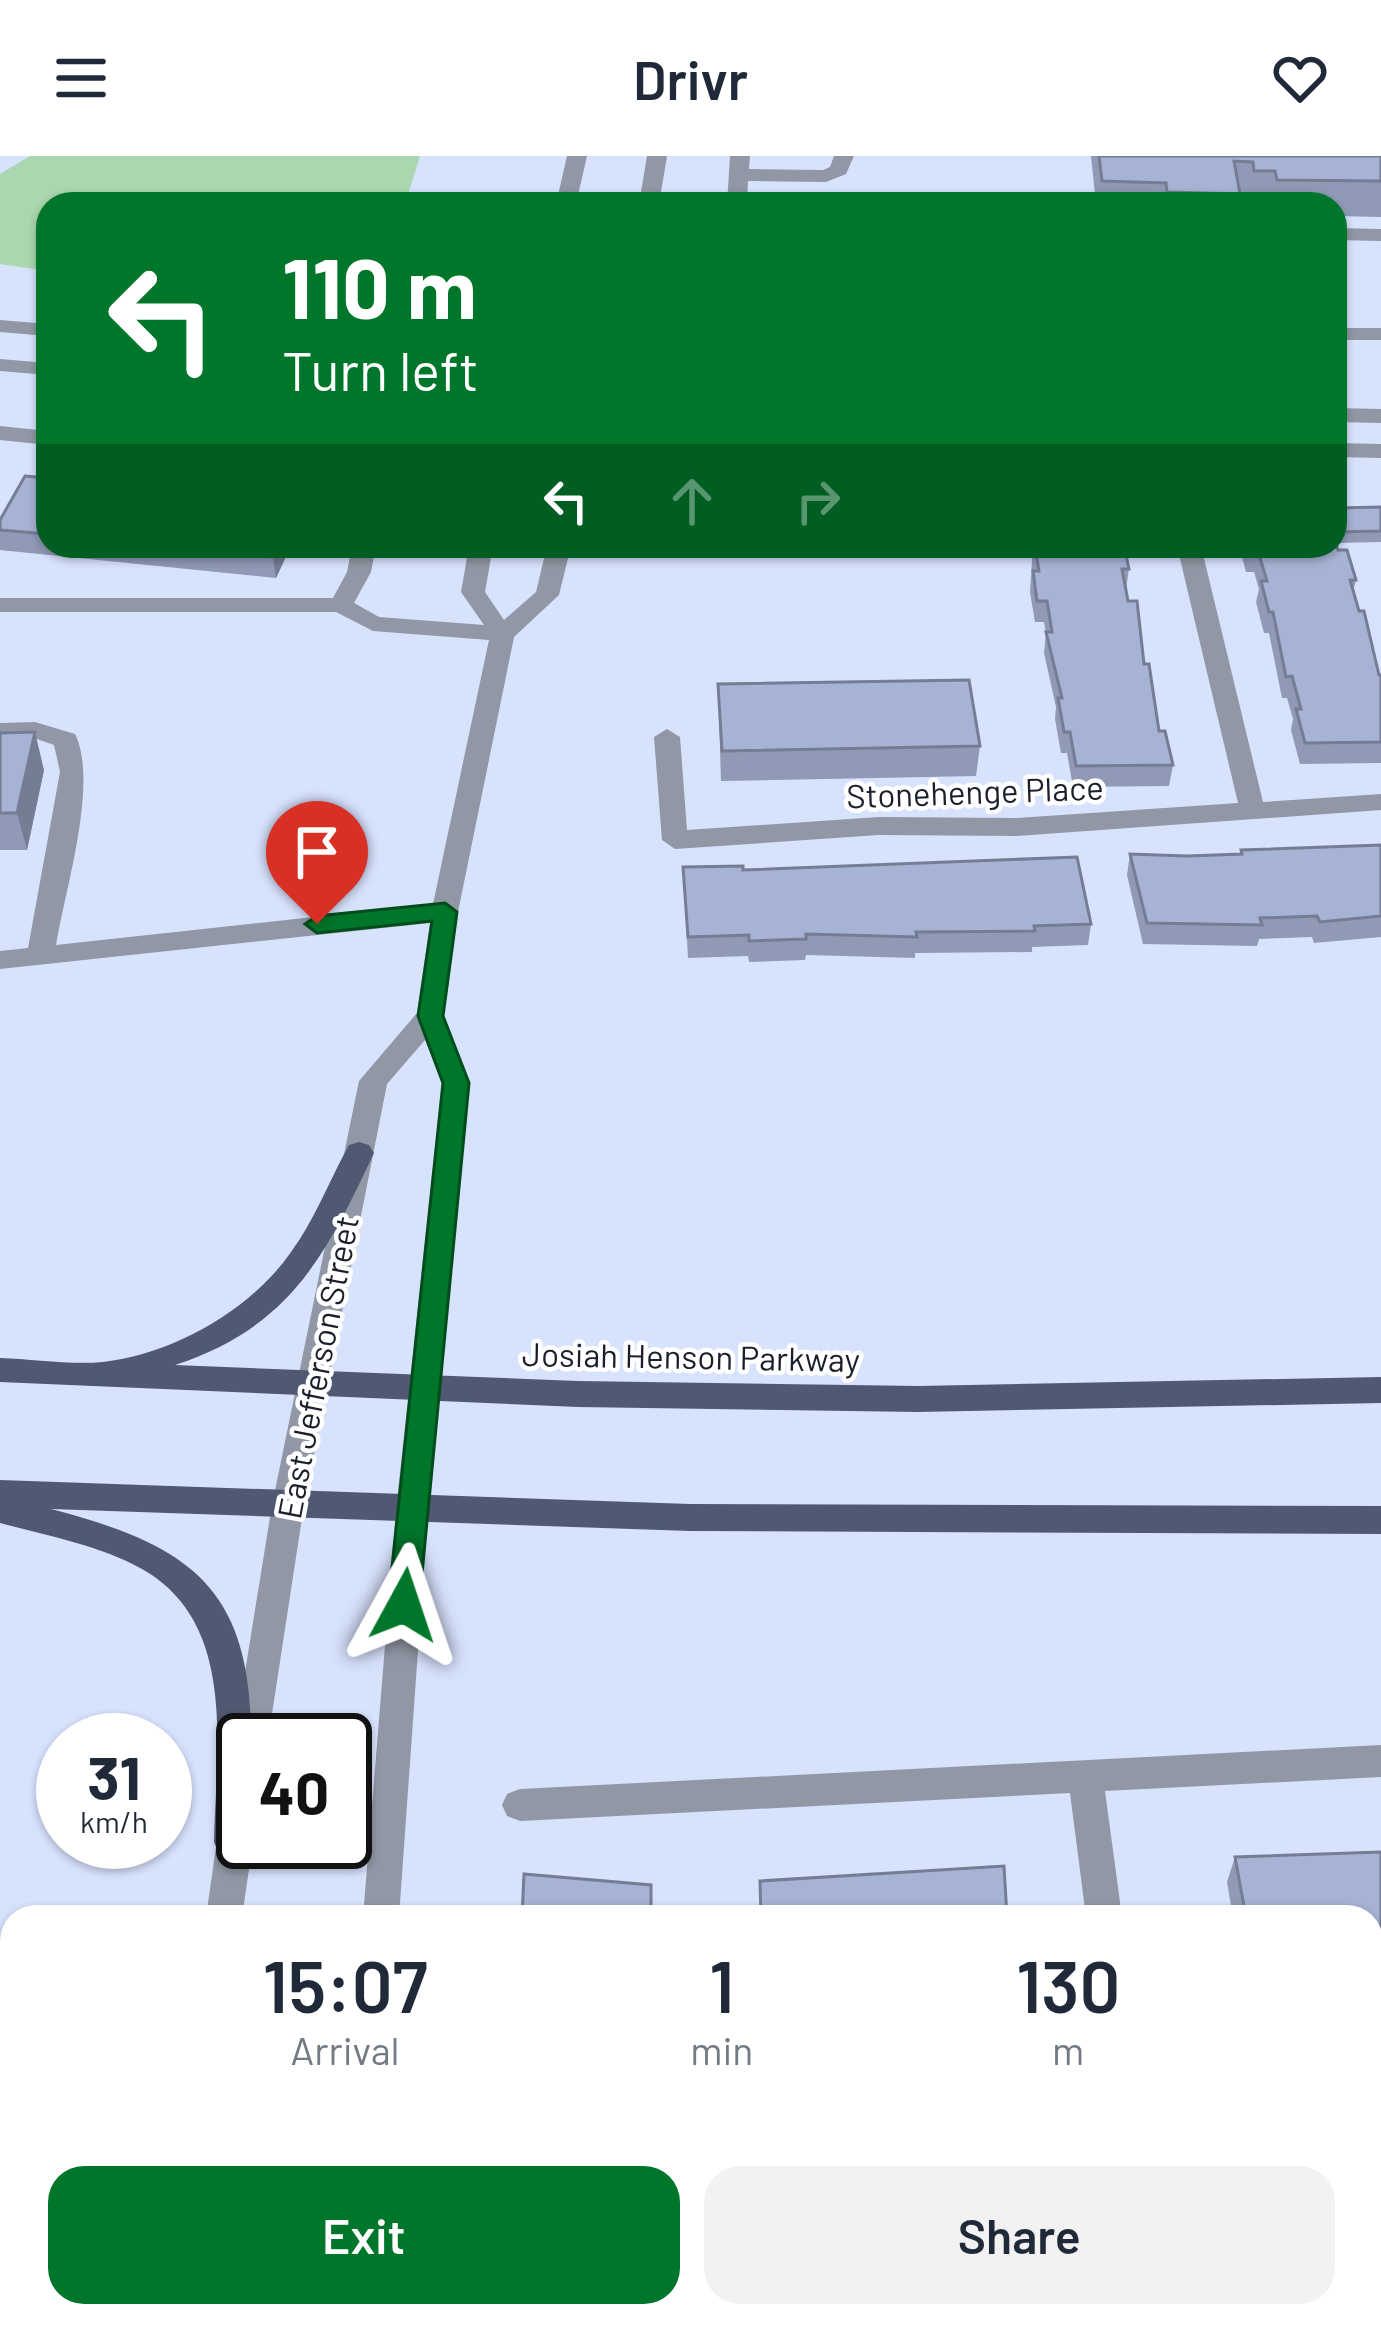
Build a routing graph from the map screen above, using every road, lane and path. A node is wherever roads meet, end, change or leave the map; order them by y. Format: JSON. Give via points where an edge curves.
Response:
{"nodes":[{"id":1,"x":577,"y":156,"type":"edge"},
{"id":2,"x":657,"y":156,"type":"edge"},
{"id":3,"x":844,"y":156,"type":"edge"},
{"id":4,"x":740,"y":166,"type":"edge"},
{"id":5,"x":569,"y":192,"type":"edge"},
{"id":6,"x":652,"y":192,"type":"edge"},
{"id":7,"x":1347,"y":234,"type":"edge"},
{"id":8,"x":1381,"y":235,"type":"edge"},
{"id":9,"x":0,"y":326,"type":"edge"},
{"id":10,"x":36,"y":329,"type":"edge"},
{"id":11,"x":1347,"y":334,"type":"edge"},
{"id":12,"x":1381,"y":334,"type":"edge"},
{"id":13,"x":0,"y":364,"type":"edge"},
{"id":14,"x":36,"y":368,"type":"edge"},
{"id":15,"x":1347,"y":415,"type":"edge"},
{"id":16,"x":1381,"y":416,"type":"edge"},
{"id":17,"x":0,"y":433,"type":"edge"},
{"id":18,"x":36,"y":437,"type":"edge"},
{"id":19,"x":1347,"y":450,"type":"edge"},
{"id":20,"x":1381,"y":451,"type":"edge"},
{"id":21,"x":362,"y":558,"type":"edge"},
{"id":22,"x":479,"y":558,"type":"edge"},
{"id":23,"x":556,"y":558,"type":"edge"},
{"id":24,"x":1192,"y":558,"type":"edge"},
{"id":25,"x":0,"y":605,"type":"edge"},
{"id":26,"x":341,"y":605,"type":"junction"},
{"id":27,"x":502,"y":634,"type":"junction"},
{"id":28,"x":0,"y":731,"type":"edge"},
{"id":29,"x":668,"y":737,"type":"dead end"},
{"id":30,"x":1381,"y":802,"type":"edge"},
{"id":31,"x":1252,"y":809,"type":"junction"},
{"id":32,"x":445,"y":912,"type":"junction"},
{"id":33,"x":40,"y":956,"type":"junction"},
{"id":34,"x":0,"y":960,"type":"edge"},
{"id":35,"x":430,"y":1016,"type":"junction"},
{"id":36,"x":358,"y":1153,"type":"junction"},
{"id":37,"x":0,"y":1370,"type":"edge"},
{"id":38,"x":99,"y":1376,"type":"junction"},
{"id":39,"x":314,"y":1386,"type":"junction"},
{"id":40,"x":423,"y":1389,"type":"junction"},
{"id":41,"x":1381,"y":1390,"type":"edge"},
{"id":42,"x":0,"y":1493,"type":"edge"},
{"id":43,"x":288,"y":1505,"type":"junction"},
{"id":44,"x":0,"y":1509,"type":"edge"},
{"id":45,"x":412,"y":1510,"type":"junction"},
{"id":46,"x":1381,"y":1520,"type":"edge"},
{"id":47,"x":231,"y":1713,"type":"edge"},
{"id":48,"x":255,"y":1713,"type":"edge"},
{"id":49,"x":1381,"y":1762,"type":"edge"},
{"id":50,"x":1087,"y":1777,"type":"junction"},
{"id":51,"x":520,"y":1805,"type":"dead end"},
{"id":52,"x":229,"y":1869,"type":"edge"},
{"id":53,"x":225,"y":1905,"type":"edge"},
{"id":54,"x":382,"y":1905,"type":"edge"},
{"id":55,"x":1103,"y":1905,"type":"edge"}],
"edges":[{"from":1,"to":5,"type":"street"},
{"from":2,"to":6,"type":"street"},
{"from":3,"to":4,"type":"street","via":[[826,176]]},
{"from":7,"to":8,"type":"street"},
{"from":9,"to":10,"type":"street"},
{"from":11,"to":12,"type":"street"},
{"from":13,"to":14,"type":"street"},
{"from":15,"to":16,"type":"street"},
{"from":17,"to":18,"type":"street"},
{"from":19,"to":20,"type":"street"},
{"from":21,"to":26,"type":"street"},
{"from":22,"to":27,"type":"street","via":[[473,592]]},
{"from":23,"to":27,"type":"street","via":[[547,595]]},
{"from":24,"to":31,"type":"street"},
{"from":25,"to":26,"type":"street"},
{"from":26,"to":27,"type":"street","via":[[373,624]]},
{"from":27,"to":32,"type":"street"},
{"from":28,"to":33,"type":"street","via":[[66,740],[73,772]]},
{"from":29,"to":31,"type":"street","name":"Stonehenge Place","via":[[675,840]]},
{"from":30,"to":31,"type":"street","name":"Stonehenge Place"},
{"from":32,"to":33,"type":"street"},
{"from":32,"to":35,"type":"street"},
{"from":33,"to":34,"type":"street"},
{"from":35,"to":36,"type":"street","name":"East Jefferson Street","via":[[373,1081]]},
{"from":35,"to":40,"type":"street","via":[[456,1083]]},
{"from":36,"to":38,"type":"main road","via":[[322,1230],[252,1315],[198,1345]]},
{"from":36,"to":39,"type":"street","name":"East Jefferson Street"},
{"from":37,"to":38,"type":"main road","name":"Josiah Henson Parkway"},
{"from":38,"to":39,"type":"main road","name":"Josiah Henson Parkway"},
{"from":39,"to":40,"type":"main road","name":"Josiah Henson Parkway"},
{"from":39,"to":43,"type":"street","name":"East Jefferson Street"},
{"from":40,"to":41,"type":"main road","name":"Josiah Henson Parkway","via":[[918,1399]]},
{"from":40,"to":45,"type":"street"},
{"from":42,"to":43,"type":"main road"},
{"from":43,"to":45,"type":"main road"},
{"from":43,"to":48,"type":"street","name":"East Jefferson Street"},
{"from":44,"to":47,"type":"main road","via":[[156,1560],[194,1588],[219,1625]]},
{"from":45,"to":46,"type":"main road","via":[[938,1523]]},
{"from":45,"to":54,"type":"street"},
{"from":49,"to":50,"type":"street"},
{"from":50,"to":51,"type":"street"},
{"from":50,"to":55,"type":"street"},
{"from":52,"to":53,"type":"street"}]}
